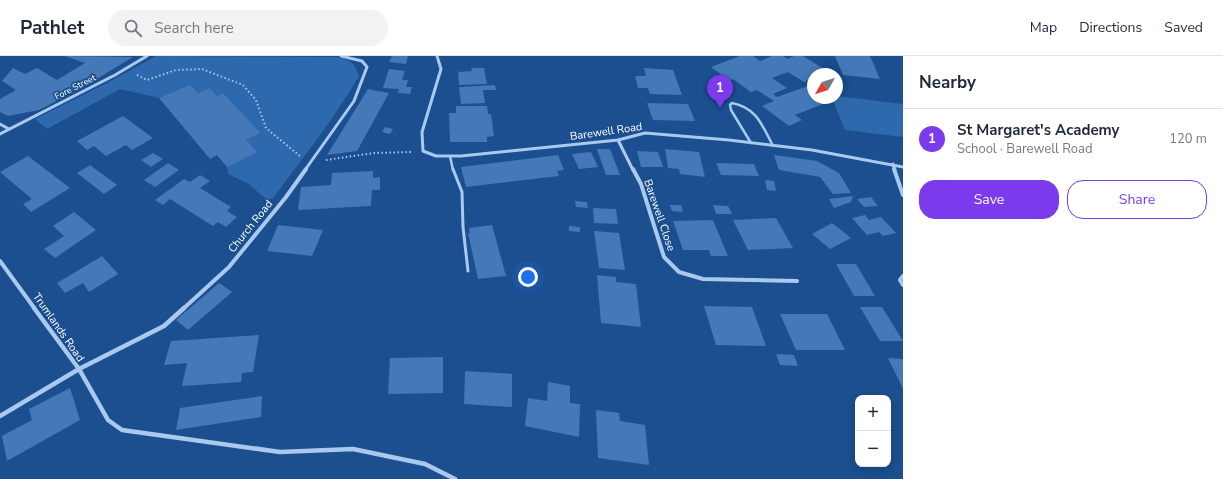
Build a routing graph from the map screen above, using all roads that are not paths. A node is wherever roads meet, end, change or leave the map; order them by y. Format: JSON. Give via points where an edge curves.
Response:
{"nodes":[{"id":1,"x":147,"y":56,"type":"edge"},
{"id":2,"x":341,"y":56,"type":"edge"},
{"id":3,"x":437,"y":56,"type":"edge"},
{"id":4,"x":0,"y":124,"type":"edge"},
{"id":5,"x":9,"y":129,"type":"junction"},
{"id":6,"x":0,"y":134,"type":"edge"},
{"id":7,"x":618,"y":140,"type":"junction"},
{"id":8,"x":751,"y":143,"type":"junction"},
{"id":9,"x":773,"y":146,"type":"junction"},
{"id":10,"x":450,"y":156,"type":"junction"},
{"id":11,"x":893,"y":164,"type":"junction"},
{"id":12,"x":903,"y":167,"type":"edge"},
{"id":13,"x":903,"y":195,"type":"edge"},
{"id":14,"x":0,"y":261,"type":"edge"},
{"id":15,"x":468,"y":271,"type":"dead end"},
{"id":16,"x":903,"y":276,"type":"edge"},
{"id":17,"x":797,"y":281,"type":"dead end"},
{"id":18,"x":903,"y":286,"type":"edge"},
{"id":19,"x":78,"y":369,"type":"junction"},
{"id":20,"x":0,"y":416,"type":"edge"},
{"id":21,"x":455,"y":479,"type":"edge"}],
"edges":[{"from":1,"to":5,"type":"street","name":"Fore Street"},
{"from":2,"to":19,"type":"street","name":"Church Road","via":[[362,62],[367,67],[354,101],[311,163],[229,267],[164,326]]},
{"from":3,"to":10,"type":"street","name":"Barewell Road","via":[[441,69],[422,132],[423,151],[436,156]]},
{"from":4,"to":5,"type":"street"},
{"from":5,"to":6,"type":"street","name":"Fore Street"},
{"from":7,"to":8,"type":"street","name":"Barewell Road","via":[[645,133]]},
{"from":7,"to":10,"type":"street","name":"Barewell Road"},
{"from":7,"to":17,"type":"street","name":"Barewell Close","via":[[641,184],[664,258],[679,272],[703,279]]},
{"from":8,"to":9,"type":"street","name":"Barewell Road"},
{"from":8,"to":9,"type":"lane","via":[[731,110],[732,103],[741,104],[754,112]]},
{"from":9,"to":11,"type":"street","name":"Barewell Road"},
{"from":10,"to":15,"type":"lane","via":[[462,192]]},
{"from":11,"to":12,"type":"street","name":"Barewell Road"},
{"from":11,"to":13,"type":"street"},
{"from":14,"to":19,"type":"street","name":"Trumlands Road"},
{"from":16,"to":18,"type":"street","via":[[900,280]]},
{"from":19,"to":20,"type":"street","name":"Trumlands Road"},
{"from":19,"to":21,"type":"street","via":[[108,420],[122,430],[280,452],[352,449],[425,464]]}]}
